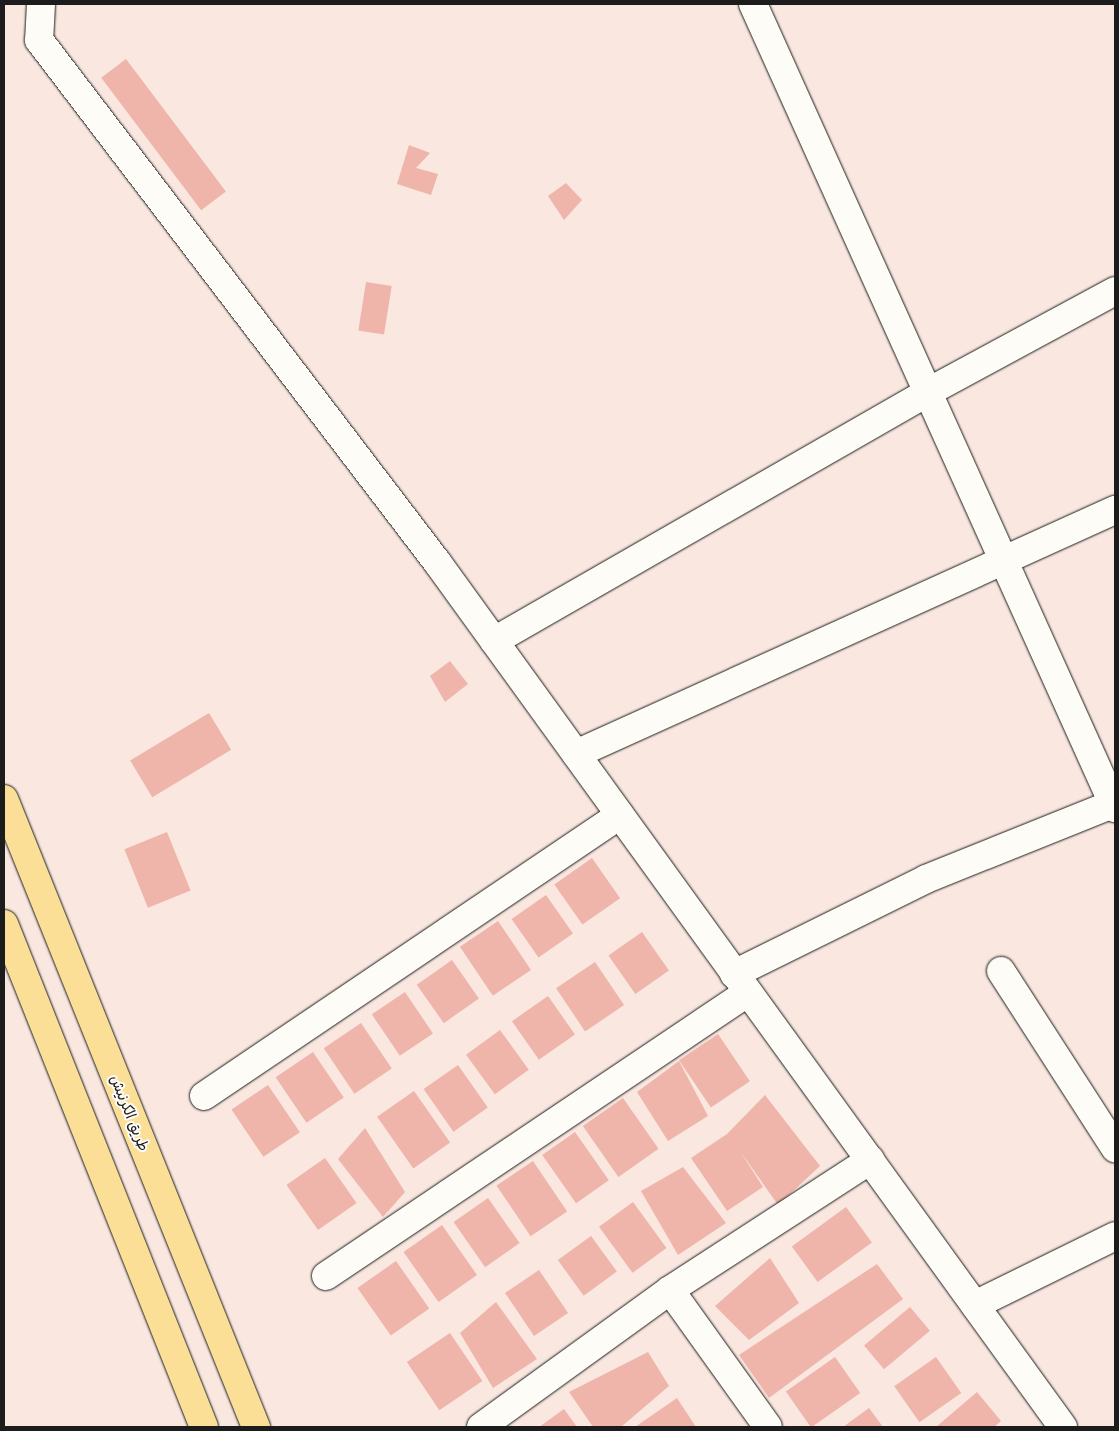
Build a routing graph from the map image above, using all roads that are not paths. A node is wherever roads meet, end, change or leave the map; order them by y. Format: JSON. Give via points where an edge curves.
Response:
{"nodes":[{"id":1,"x":41,"y":4,"type":"edge"},
{"id":2,"x":754,"y":4,"type":"edge"},
{"id":3,"x":1115,"y":291,"type":"edge"},
{"id":4,"x":930,"y":391,"type":"junction"},
{"id":5,"x":1115,"y":510,"type":"edge"},
{"id":6,"x":1004,"y":558,"type":"junction"},
{"id":7,"x":494,"y":641,"type":"junction"},
{"id":8,"x":576,"y":754,"type":"junction"},
{"id":9,"x":4,"y":799,"type":"edge"},
{"id":10,"x":1115,"y":805,"type":"edge"},
{"id":11,"x":620,"y":815,"type":"junction"},
{"id":12,"x":4,"y":924,"type":"edge"},
{"id":13,"x":1001,"y":971,"type":"dead end"},
{"id":14,"x":740,"y":983,"type":"junction"},
{"id":15,"x":204,"y":1096,"type":"dead end"},
{"id":16,"x":1115,"y":1148,"type":"edge"},
{"id":17,"x":870,"y":1160,"type":"junction"},
{"id":18,"x":1115,"y":1236,"type":"edge"},
{"id":19,"x":326,"y":1276,"type":"dead end"},
{"id":20,"x":670,"y":1290,"type":"junction"},
{"id":21,"x":975,"y":1305,"type":"junction"},
{"id":22,"x":204,"y":1427,"type":"edge"},
{"id":23,"x":256,"y":1427,"type":"edge"},
{"id":24,"x":480,"y":1427,"type":"edge"},
{"id":25,"x":768,"y":1427,"type":"edge"},
{"id":26,"x":1063,"y":1427,"type":"edge"}],
"edges":[{"from":1,"to":7,"type":"street","via":[[39,40]]},
{"from":2,"to":4,"type":"street"},
{"from":3,"to":4,"type":"street"},
{"from":4,"to":6,"type":"street"},
{"from":4,"to":7,"type":"street"},
{"from":5,"to":6,"type":"street"},
{"from":6,"to":8,"type":"street"},
{"from":6,"to":10,"type":"street"},
{"from":7,"to":8,"type":"street"},
{"from":8,"to":11,"type":"street"},
{"from":9,"to":23,"type":"main road","name":"طريق الكرنيش"},
{"from":10,"to":14,"type":"street","via":[[926,879]]},
{"from":11,"to":14,"type":"street"},
{"from":11,"to":15,"type":"street"},
{"from":12,"to":22,"type":"main road"},
{"from":13,"to":16,"type":"street"},
{"from":14,"to":17,"type":"street"},
{"from":14,"to":19,"type":"street"},
{"from":17,"to":20,"type":"street"},
{"from":17,"to":21,"type":"street"},
{"from":18,"to":21,"type":"street"},
{"from":20,"to":24,"type":"street"},
{"from":20,"to":25,"type":"street"},
{"from":21,"to":26,"type":"street"}]}
